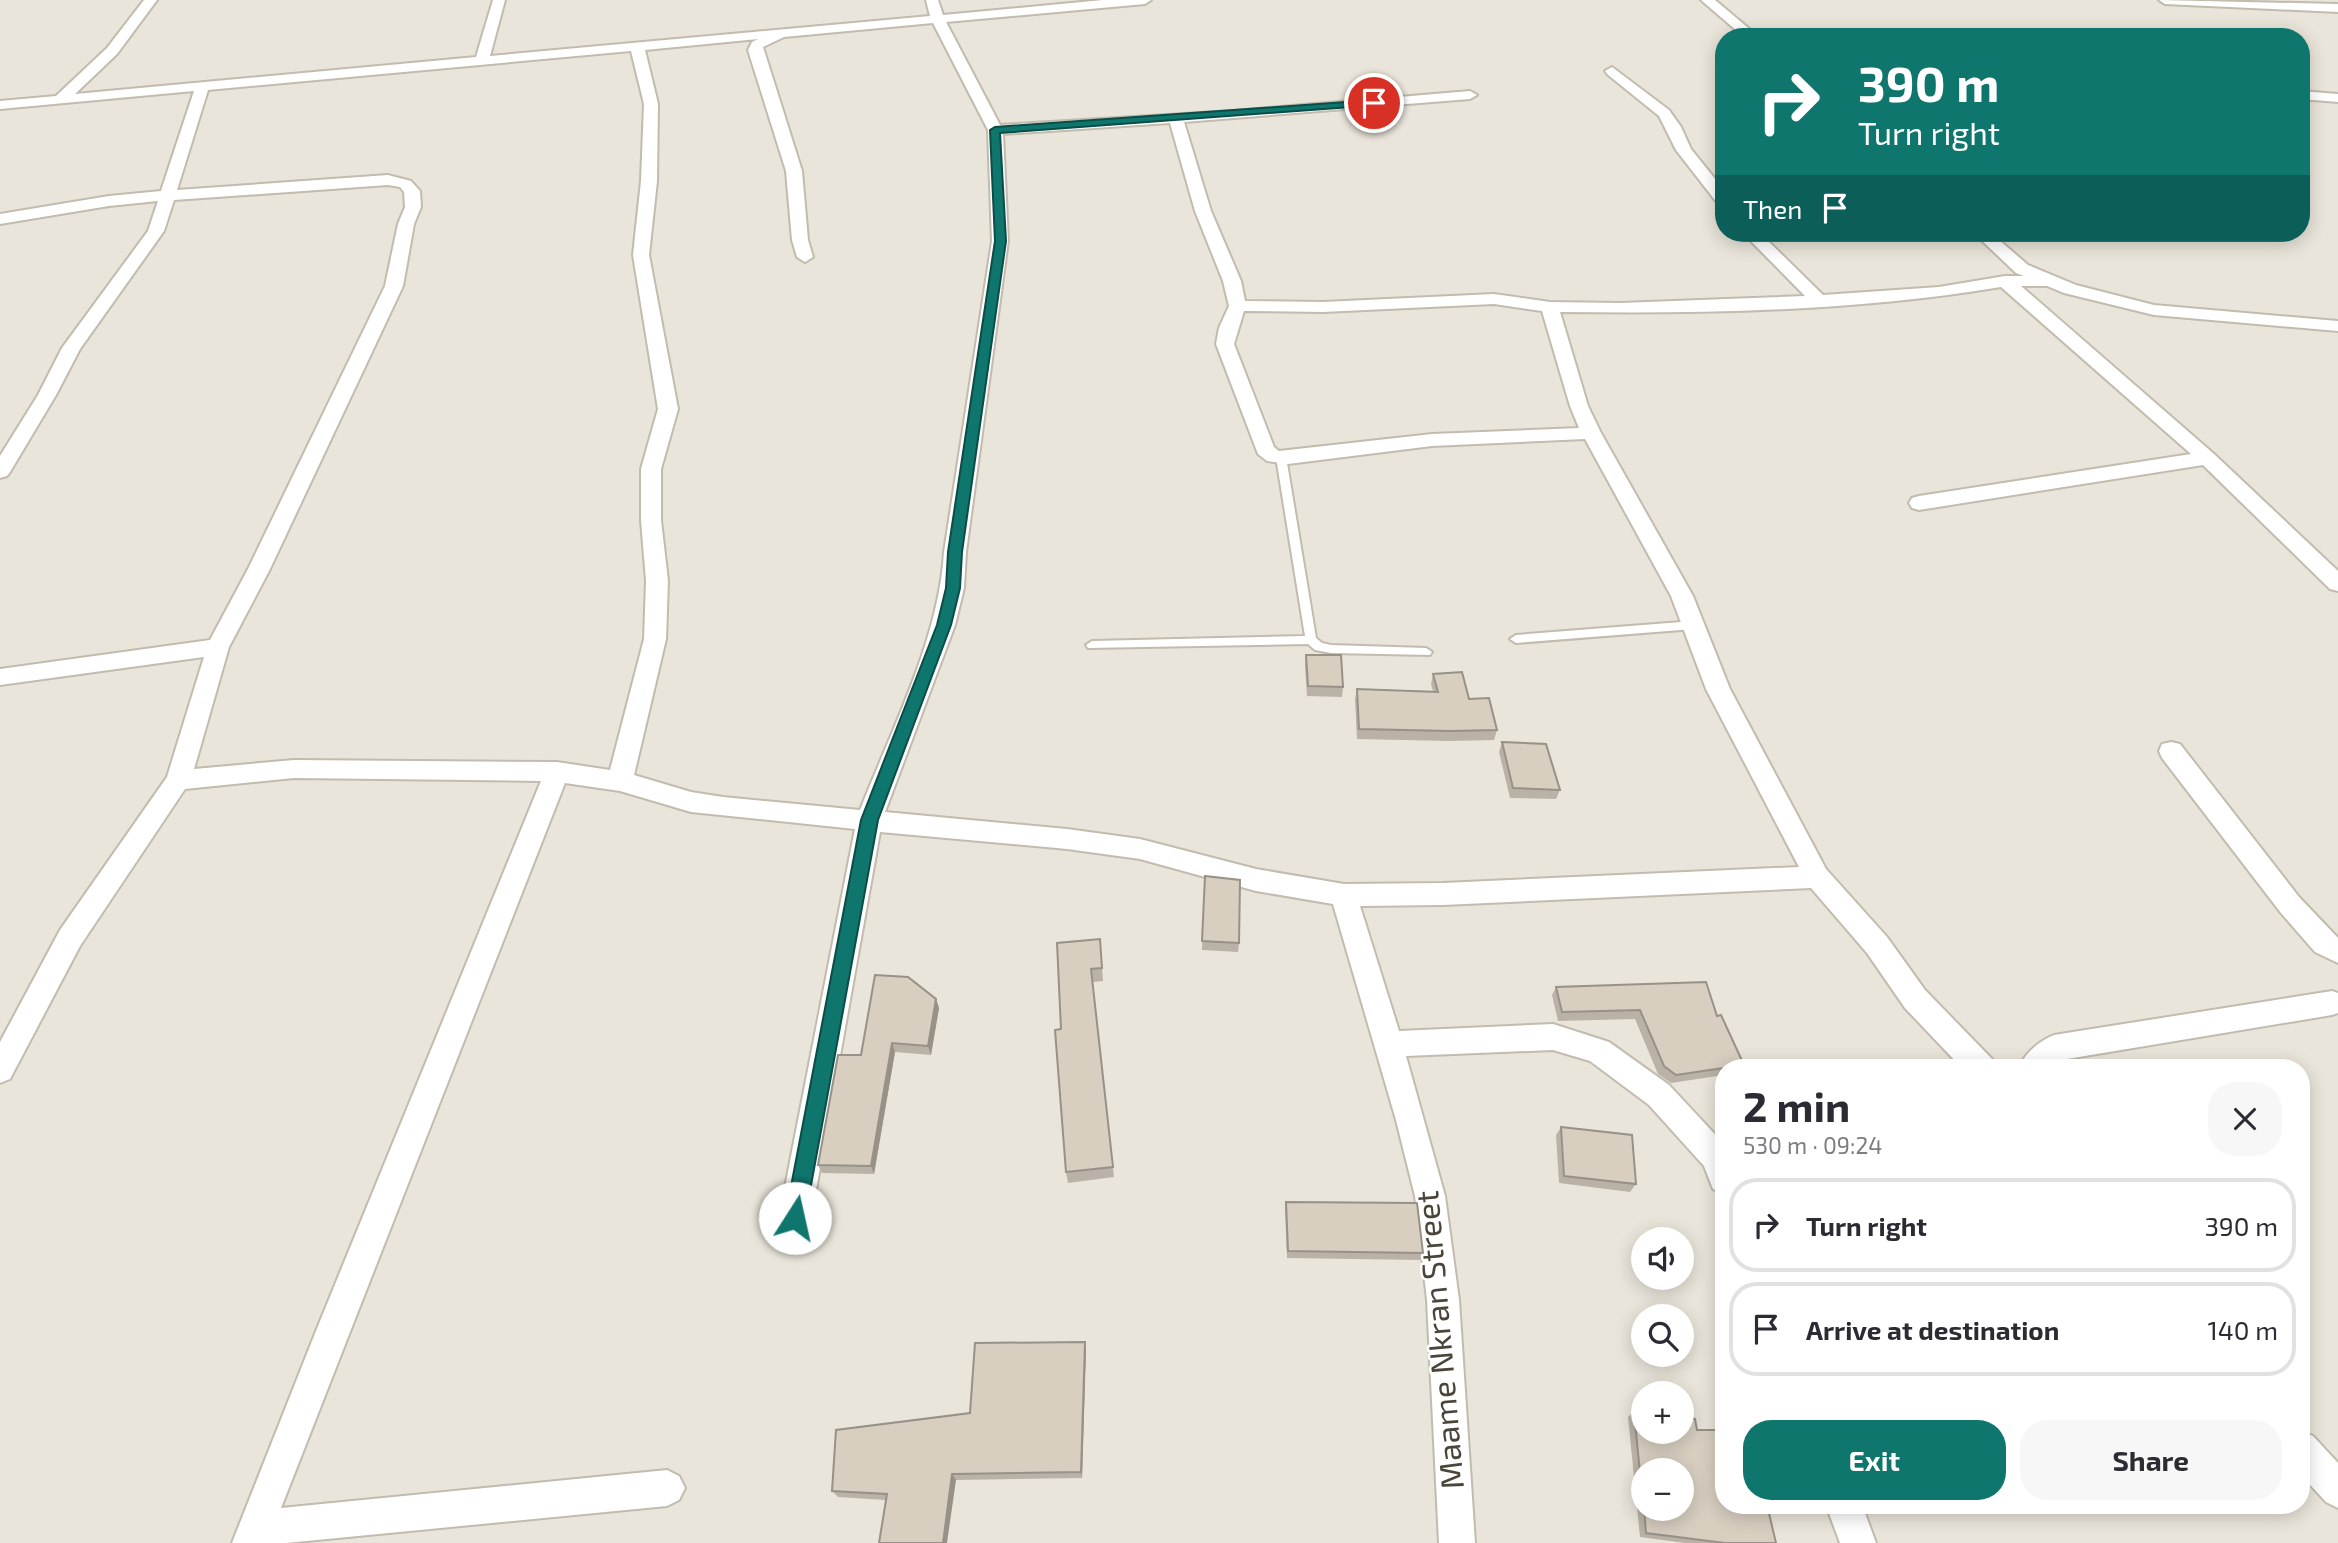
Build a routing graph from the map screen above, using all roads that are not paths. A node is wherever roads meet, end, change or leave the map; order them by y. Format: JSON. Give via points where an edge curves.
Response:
{"nodes":[{"id":1,"x":151,"y":0,"type":"edge"},
{"id":2,"x":499,"y":0,"type":"edge"},
{"id":3,"x":932,"y":0,"type":"edge"},
{"id":4,"x":1145,"y":0,"type":"edge"},
{"id":5,"x":1707,"y":0,"type":"edge"},
{"id":6,"x":2165,"y":0,"type":"edge"},
{"id":7,"x":2331,"y":5,"type":"edge"},
{"id":8,"x":937,"y":18,"type":"junction"},
{"id":9,"x":1741,"y":28,"type":"edge"},
{"id":10,"x":782,"y":35,"type":"junction"},
{"id":11,"x":636,"y":46,"type":"junction"},
{"id":12,"x":482,"y":60,"type":"junction"},
{"id":13,"x":1612,"y":71,"type":"dead end"},
{"id":14,"x":202,"y":88,"type":"junction"},
{"id":15,"x":1470,"y":95,"type":"dead end"},
{"id":16,"x":2310,"y":97,"type":"edge"},
{"id":17,"x":61,"y":99,"type":"junction"},
{"id":18,"x":2335,"y":101,"type":"edge"},
{"id":19,"x":0,"y":105,"type":"edge"},
{"id":20,"x":1176,"y":119,"type":"junction"},
{"id":21,"x":995,"y":130,"type":"junction"},
{"id":22,"x":1715,"y":190,"type":"edge"},
{"id":23,"x":166,"y":197,"type":"junction"},
{"id":24,"x":0,"y":219,"type":"edge"},
{"id":25,"x":1760,"y":242,"type":"edge"},
{"id":26,"x":1992,"y":242,"type":"edge"},
{"id":27,"x":805,"y":257,"type":"dead end"},
{"id":28,"x":2005,"y":281,"type":"junction"},
{"id":29,"x":2045,"y":281,"type":"junction"},
{"id":30,"x":1819,"y":301,"type":"junction"},
{"id":31,"x":1238,"y":306,"type":"junction"},
{"id":32,"x":1550,"y":307,"type":"junction"},
{"id":33,"x":2329,"y":326,"type":"edge"},
{"id":34,"x":2338,"y":342,"type":"edge"},
{"id":35,"x":1591,"y":433,"type":"junction"},
{"id":36,"x":1281,"y":457,"type":"junction"},
{"id":37,"x":2207,"y":458,"type":"junction"},
{"id":38,"x":0,"y":472,"type":"edge"},
{"id":39,"x":1919,"y":503,"type":"dead end"},
{"id":40,"x":2338,"y":584,"type":"edge"},
{"id":41,"x":1693,"y":625,"type":"junction"},
{"id":42,"x":1516,"y":639,"type":"dead end"},
{"id":43,"x":1311,"y":640,"type":"junction"},
{"id":44,"x":1091,"y":645,"type":"dead end"},
{"id":45,"x":218,"y":647,"type":"junction"},
{"id":46,"x":1426,"y":652,"type":"dead end"},
{"id":47,"x":0,"y":677,"type":"edge"},
{"id":48,"x":2171,"y":751,"type":"dead end"},
{"id":49,"x":557,"y":772,"type":"junction"},
{"id":50,"x":178,"y":780,"type":"junction"},
{"id":51,"x":620,"y":781,"type":"junction"},
{"id":52,"x":869,"y":820,"type":"junction"},
{"id":53,"x":1816,"y":877,"type":"junction"},
{"id":54,"x":1344,"y":895,"type":"junction"},
{"id":55,"x":2338,"y":951,"type":"edge"},
{"id":56,"x":2332,"y":1003,"type":"dead end"},
{"id":57,"x":1388,"y":1044,"type":"junction"},
{"id":58,"x":1973,"y":1059,"type":"edge"},
{"id":59,"x":2042,"y":1059,"type":"edge"},
{"id":60,"x":0,"y":1070,"type":"edge"},
{"id":61,"x":1715,"y":1156,"type":"edge"},
{"id":62,"x":795,"y":1218,"type":"dead end"},
{"id":63,"x":2310,"y":1458,"type":"edge"},
{"id":64,"x":667,"y":1488,"type":"dead end"},
{"id":65,"x":2338,"y":1490,"type":"edge"},
{"id":66,"x":1847,"y":1514,"type":"edge"},
{"id":67,"x":253,"y":1535,"type":"edge"},
{"id":68,"x":1457,"y":1543,"type":"edge"},
{"id":69,"x":1858,"y":1543,"type":"edge"}],
"edges":[{"from":1,"to":17,"type":"street","via":[[112,51]]},
{"from":2,"to":12,"type":"street"},
{"from":3,"to":8,"type":"street"},
{"from":4,"to":8,"type":"street"},
{"from":5,"to":9,"type":"street"},
{"from":6,"to":7,"type":"street"},
{"from":8,"to":10,"type":"street"},
{"from":8,"to":21,"type":"street"},
{"from":10,"to":11,"type":"street"},
{"from":10,"to":27,"type":"street","via":[[755,50],[794,171]]},
{"from":11,"to":12,"type":"street"},
{"from":11,"to":51,"type":"street","via":[[651,104],[641,255],[668,409],[651,469],[655,639]]},
{"from":12,"to":14,"type":"street"},
{"from":13,"to":22,"type":"street","via":[[1664,113],[1684,150]]},
{"from":14,"to":17,"type":"street"},
{"from":14,"to":23,"type":"street"},
{"from":15,"to":20,"type":"street"},
{"from":16,"to":18,"type":"street"},
{"from":17,"to":19,"type":"street"},
{"from":20,"to":21,"type":"street"},
{"from":20,"to":31,"type":"street"},
{"from":21,"to":52,"type":"street","via":[[1000,241],[953,588],[944,625]]},
{"from":23,"to":24,"type":"street","via":[[109,201]]},
{"from":23,"to":38,"type":"street","via":[[156,231],[71,348]]},
{"from":23,"to":45,"type":"street","via":[[388,180],[412,191],[413,207],[394,286]]},
{"from":25,"to":30,"type":"street"},
{"from":26,"to":29,"type":"street","via":[[2022,269]]},
{"from":28,"to":29,"type":"street"},
{"from":28,"to":30,"type":"street","via":[[1939,292]]},
{"from":28,"to":37,"type":"street"},
{"from":29,"to":33,"type":"street","via":[[2154,310]]},
{"from":30,"to":32,"type":"street"},
{"from":31,"to":32,"type":"street","via":[[1494,299]]},
{"from":31,"to":36,"type":"street","via":[[1225,344],[1265,450]]},
{"from":32,"to":35,"type":"street"},
{"from":33,"to":34,"type":"street"},
{"from":35,"to":36,"type":"street","via":[[1459,438]]},
{"from":35,"to":41,"type":"street","via":[[1682,596]]},
{"from":36,"to":43,"type":"lane"},
{"from":37,"to":39,"type":"street"},
{"from":37,"to":40,"type":"street"},
{"from":41,"to":42,"type":"lane"},
{"from":41,"to":53,"type":"street","via":[[1718,689]]},
{"from":43,"to":44,"type":"lane"},
{"from":43,"to":46,"type":"lane","via":[[1319,648]]},
{"from":45,"to":47,"type":"street"},
{"from":45,"to":50,"type":"street"},
{"from":48,"to":55,"type":"street","via":[[2290,905],[2325,944]]},
{"from":49,"to":50,"type":"street","via":[[294,769]]},
{"from":49,"to":51,"type":"street"},
{"from":49,"to":67,"type":"street"},
{"from":50,"to":60,"type":"street","via":[[69,939]]},
{"from":51,"to":52,"type":"street","via":[[691,802]]},
{"from":52,"to":54,"type":"street","via":[[1140,849],[1256,880]]},
{"from":52,"to":62,"type":"street"},
{"from":53,"to":54,"type":"street"},
{"from":53,"to":58,"type":"street","via":[[1877,945],[1915,999]]},
{"from":54,"to":57,"type":"street","name":"Maame Nkran Street"},
{"from":56,"to":59,"type":"street","via":[[2054,1048]]},
{"from":57,"to":61,"type":"street","via":[[1553,1037],[1599,1051],[1659,1095]]},
{"from":57,"to":68,"type":"street","name":"Maame Nkran Street","via":[[1430,1196],[1443,1300]]},
{"from":63,"to":65,"type":"street"},
{"from":64,"to":67,"type":"street"},
{"from":66,"to":69,"type":"street"}]}
